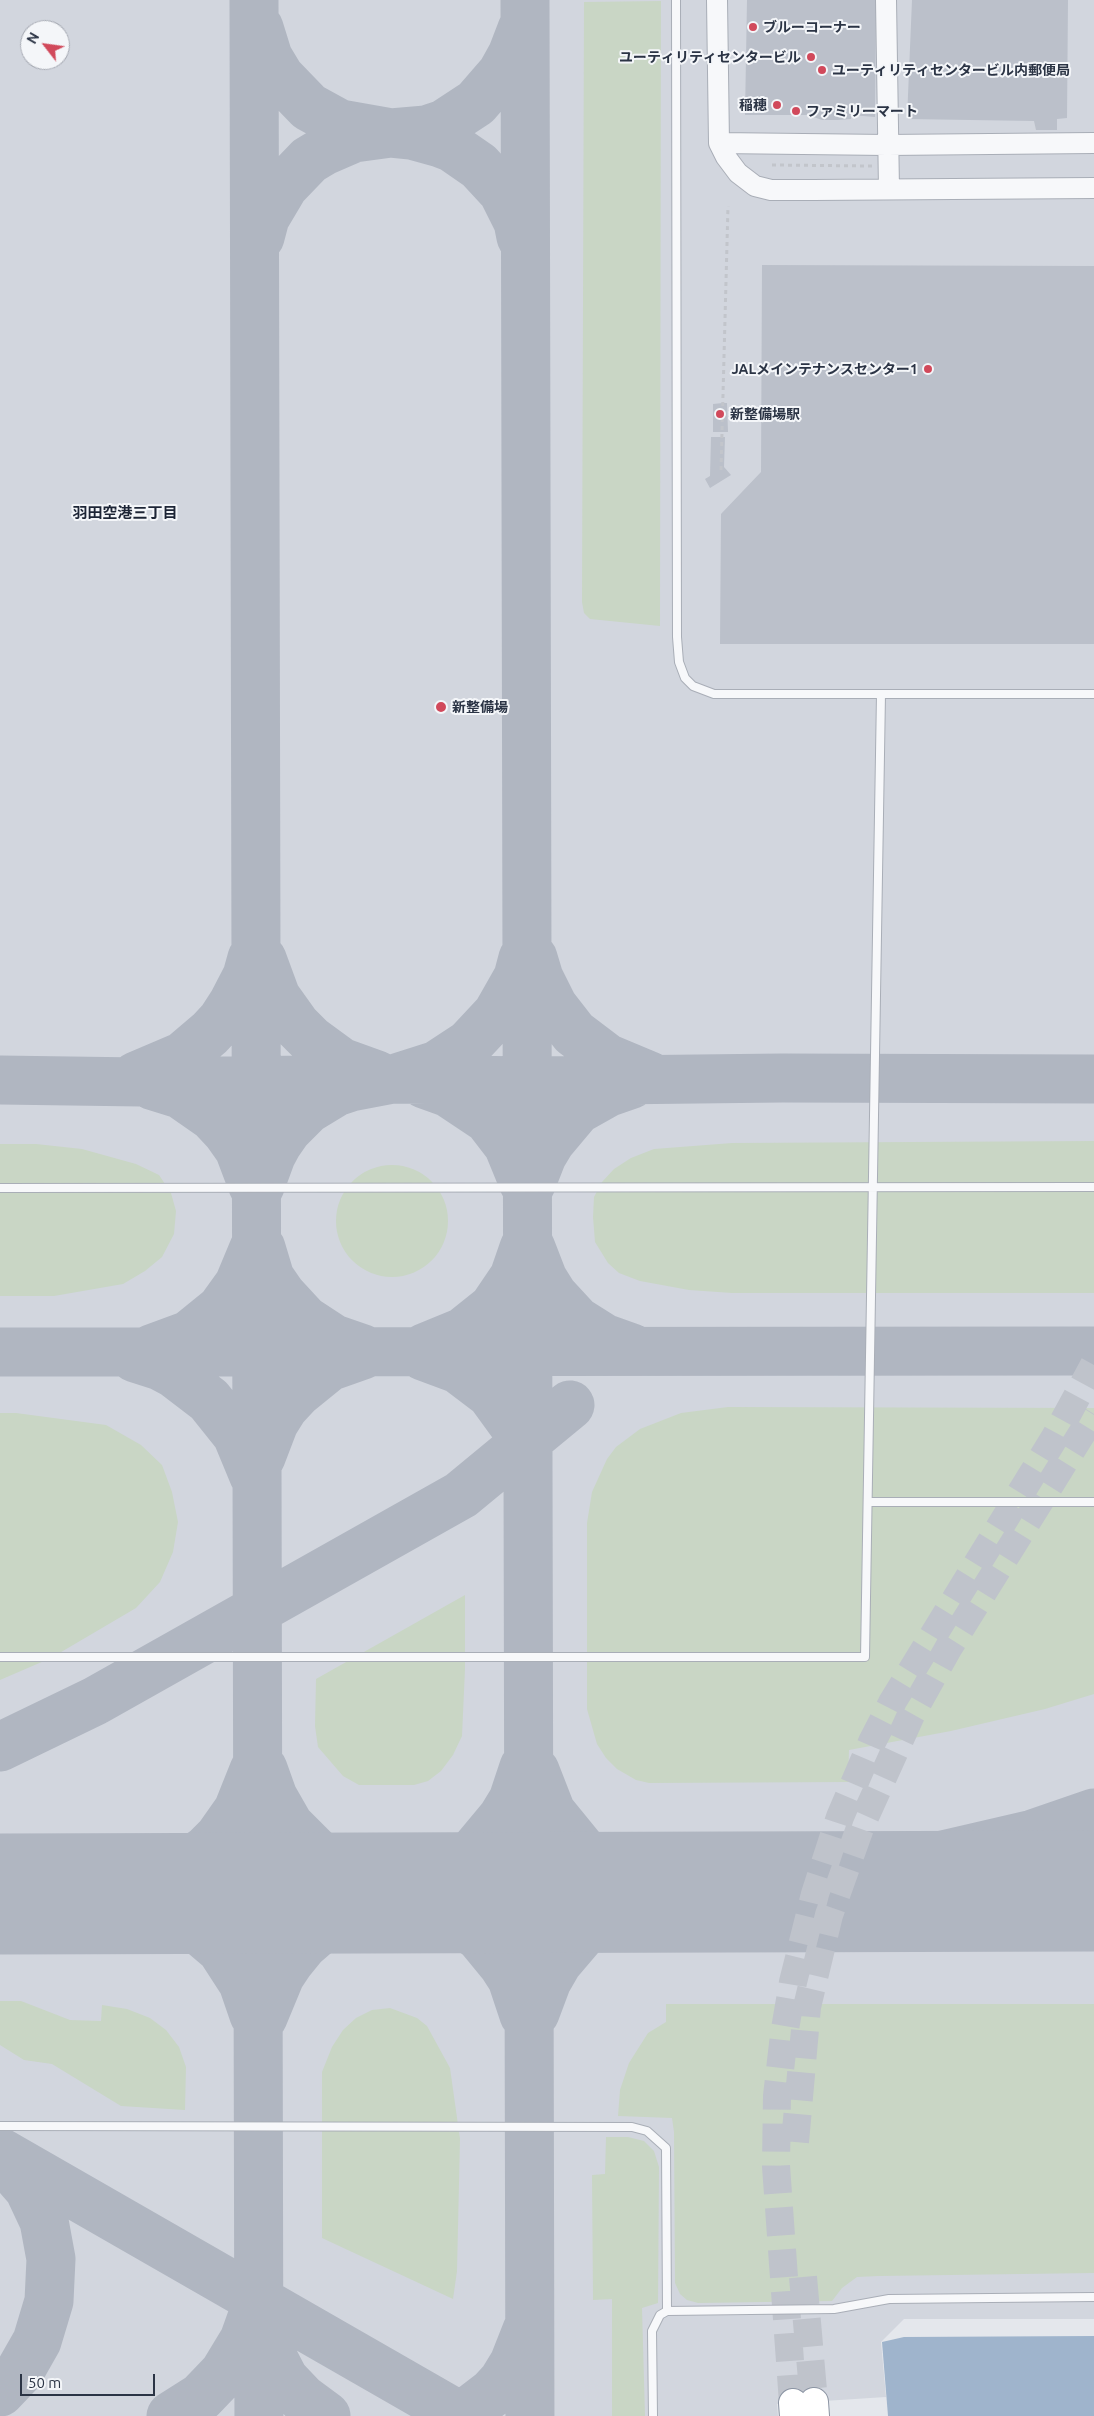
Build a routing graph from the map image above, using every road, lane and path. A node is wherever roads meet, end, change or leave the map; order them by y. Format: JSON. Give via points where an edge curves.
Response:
{"nodes":[{"id":1,"x":676,"y":0,"type":"edge"},
{"id":2,"x":717,"y":0,"type":"edge"},
{"id":3,"x":886,"y":0,"type":"edge"},
{"id":4,"x":719,"y":143,"type":"junction"},
{"id":5,"x":1094,"y":143,"type":"edge"},
{"id":6,"x":888,"y":145,"type":"junction"},
{"id":7,"x":772,"y":165,"type":"dead end"},
{"id":8,"x":888,"y":166,"type":"junction"},
{"id":9,"x":1094,"y":188,"type":"edge"},
{"id":10,"x":890,"y":189,"type":"junction"},
{"id":11,"x":728,"y":206,"type":"dead end"},
{"id":12,"x":721,"y":470,"type":"dead end"},
{"id":13,"x":881,"y":694,"type":"junction"},
{"id":14,"x":1094,"y":694,"type":"edge"},
{"id":15,"x":873,"y":1186,"type":"junction"},
{"id":16,"x":1094,"y":1187,"type":"edge"},
{"id":17,"x":0,"y":1188,"type":"edge"},
{"id":18,"x":868,"y":1502,"type":"junction"},
{"id":19,"x":1094,"y":1502,"type":"edge"},
{"id":20,"x":0,"y":1657,"type":"edge"},
{"id":21,"x":0,"y":2126,"type":"edge"},
{"id":22,"x":1094,"y":2297,"type":"edge"},
{"id":23,"x":667,"y":2312,"type":"junction"},
{"id":24,"x":653,"y":2416,"type":"edge"}],
"edges":[{"from":1,"to":13,"type":"lane","via":[[679,662],[685,678],[693,686],[714,694]]},
{"from":2,"to":4,"type":"street"},
{"from":3,"to":6,"type":"street"},
{"from":4,"to":6,"type":"street"},
{"from":4,"to":10,"type":"street","via":[[738,173],[755,186],[772,190]]},
{"from":5,"to":6,"type":"street"},
{"from":6,"to":8,"type":"street"},
{"from":7,"to":8,"type":"path"},
{"from":8,"to":10,"type":"street"},
{"from":9,"to":10,"type":"street"},
{"from":11,"to":12,"type":"path"},
{"from":13,"to":14,"type":"lane"},
{"from":13,"to":15,"type":"lane"},
{"from":15,"to":16,"type":"lane"},
{"from":15,"to":17,"type":"lane"},
{"from":15,"to":18,"type":"lane"},
{"from":18,"to":19,"type":"lane"},
{"from":18,"to":20,"type":"lane","via":[[865,1657]]},
{"from":21,"to":23,"type":"lane","via":[[632,2127],[647,2131],[666,2148]]},
{"from":22,"to":23,"type":"lane","via":[[889,2299],[834,2309]]},
{"from":23,"to":24,"type":"lane","via":[[660,2315],[652,2331]]}]}
